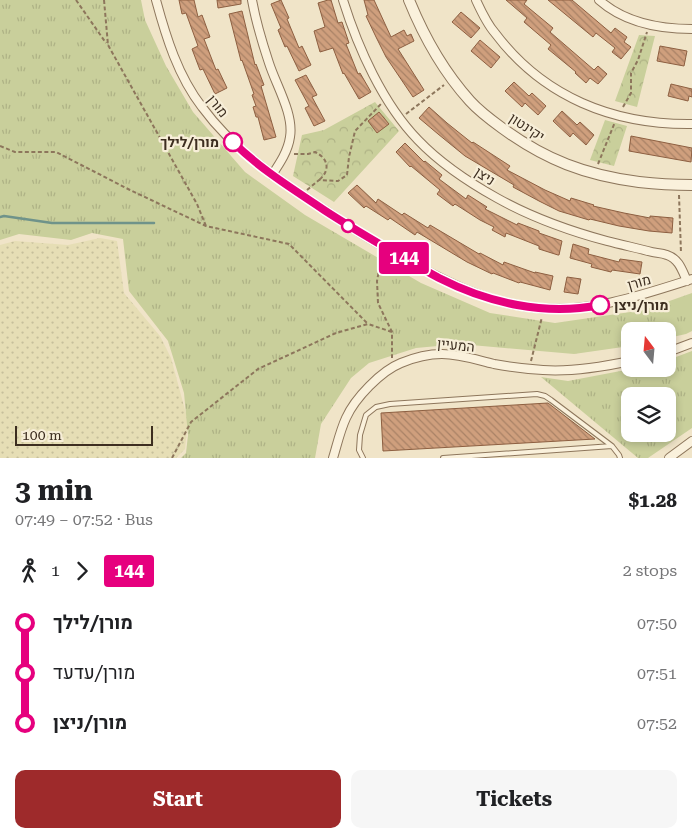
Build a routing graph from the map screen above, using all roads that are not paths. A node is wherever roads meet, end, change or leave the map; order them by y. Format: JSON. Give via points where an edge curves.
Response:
{"nodes":[{"id":1,"x":156,"y":0,"type":"edge"},
{"id":2,"x":252,"y":0,"type":"edge"},
{"id":3,"x":343,"y":0,"type":"edge"},
{"id":4,"x":409,"y":0,"type":"edge"},
{"id":5,"x":476,"y":0,"type":"edge"},
{"id":6,"x":599,"y":0,"type":"edge"},
{"id":7,"x":692,"y":29,"type":"edge"},
{"id":8,"x":692,"y":124,"type":"edge"},
{"id":9,"x":272,"y":175,"type":"junction"},
{"id":10,"x":692,"y":185,"type":"edge"},
{"id":11,"x":689,"y":280,"type":"edge"},
{"id":12,"x":692,"y":343,"type":"edge"},
{"id":13,"x":676,"y":349,"type":"edge"},
{"id":14,"x":621,"y":363,"type":"edge"},
{"id":15,"x":692,"y":441,"type":"edge"},
{"id":16,"x":612,"y":446,"type":"junction"},
{"id":17,"x":500,"y":456,"type":"edge"},
{"id":18,"x":333,"y":458,"type":"edge"},
{"id":19,"x":363,"y":458,"type":"edge"},
{"id":20,"x":443,"y":458,"type":"edge"},
{"id":21,"x":620,"y":458,"type":"edge"},
{"id":22,"x":669,"y":458,"type":"edge"}],
"edges":[{"from":1,"to":9,"type":"street","name":"מורן","via":[[172,51],[202,107],[244,153]]},
{"from":2,"to":9,"type":"street","via":[[258,29],[290,123],[291,135],[286,152]]},
{"from":3,"to":11,"type":"street","name":"ניצן","via":[[362,52],[387,98],[417,140],[439,159],[498,198],[531,215],[570,230],[667,255],[681,266]]},
{"from":4,"to":10,"type":"street","name":"יקינטון","via":[[426,38],[452,78],[471,102],[514,136],[583,171],[628,180]]},
{"from":5,"to":8,"type":"street","via":[[494,32],[514,55],[531,73],[556,90],[618,116],[640,121]]},
{"from":6,"to":7,"type":"street","via":[[608,8],[649,25]]},
{"from":9,"to":11,"type":"street","name":"מורן","via":[[357,231],[439,278],[470,292],[515,305],[564,309],[588,307]]},
{"from":12,"to":13,"type":"street"},
{"from":14,"to":18,"type":"street","name":"המעיין","via":[[545,370],[460,356],[421,356],[385,372],[358,400],[346,417]]},
{"from":15,"to":22,"type":"street"},
{"from":16,"to":17,"type":"lane"},
{"from":16,"to":19,"type":"lane","via":[[552,400],[536,394],[376,407],[366,415],[360,435],[359,450]]},
{"from":16,"to":21,"type":"lane"},
{"from":17,"to":20,"type":"lane"}]}
